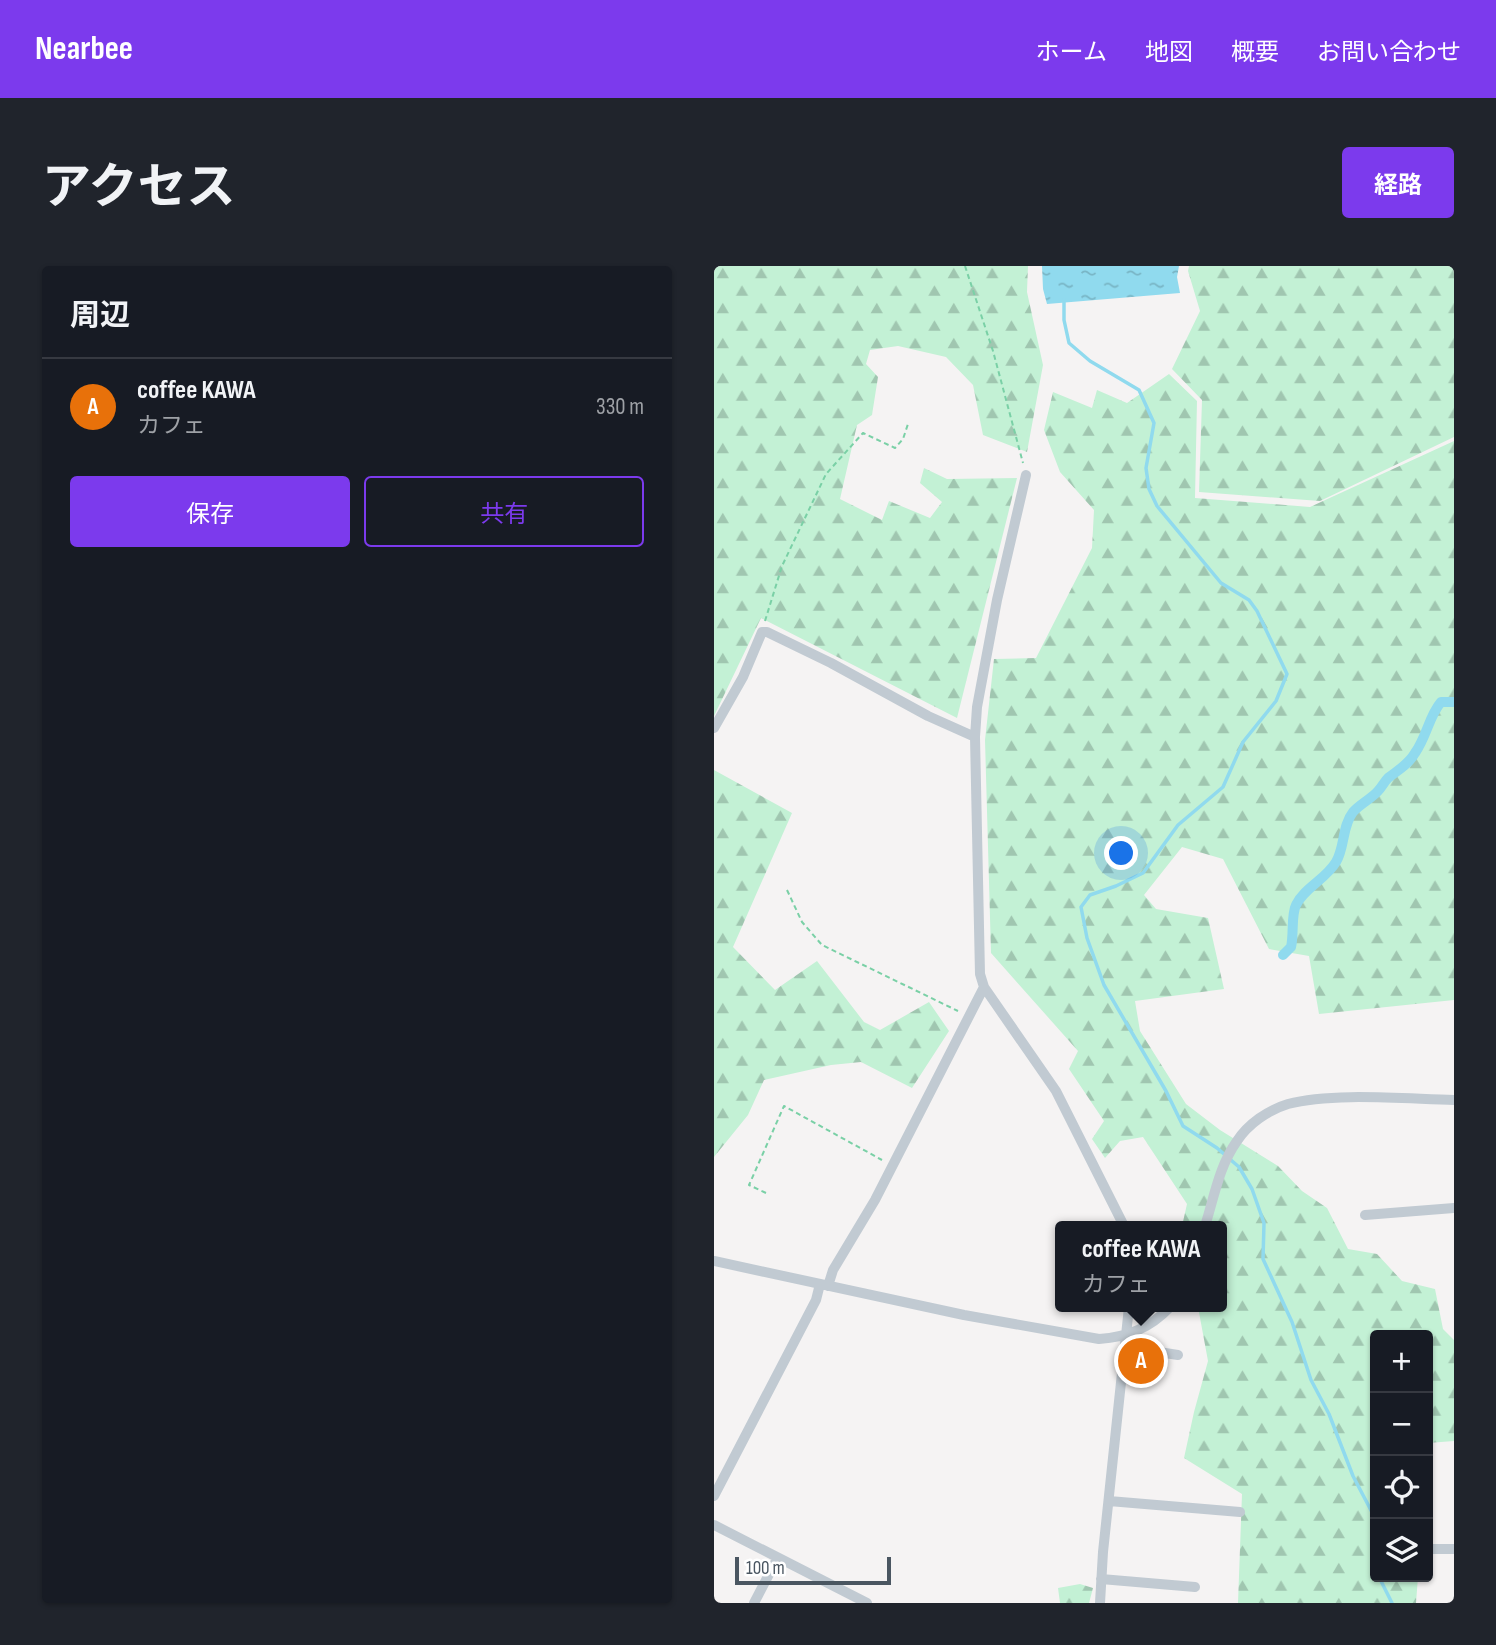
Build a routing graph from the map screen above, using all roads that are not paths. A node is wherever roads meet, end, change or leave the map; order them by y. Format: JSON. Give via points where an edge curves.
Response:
{"nodes":[{"id":1,"x":1026,"y":475,"type":"road end"},
{"id":2,"x":714,"y":728,"type":"edge"},
{"id":3,"x":975,"y":737,"type":"junction"},
{"id":4,"x":984,"y":987,"type":"junction"},
{"id":5,"x":1454,"y":1100,"type":"edge"},
{"id":6,"x":1454,"y":1208,"type":"edge"},
{"id":7,"x":1365,"y":1215,"type":"dead end"},
{"id":8,"x":1121,"y":1221,"type":"edge"},
{"id":9,"x":1207,"y":1221,"type":"edge"},
{"id":10,"x":714,"y":1261,"type":"edge"},
{"id":11,"x":824,"y":1285,"type":"junction"},
{"id":12,"x":1129,"y":1312,"type":"edge"},
{"id":13,"x":1164,"y":1312,"type":"edge"},
{"id":14,"x":1128,"y":1335,"type":"junction"},
{"id":15,"x":1126,"y":1348,"type":"junction"},
{"id":16,"x":1178,"y":1355,"type":"dead end"},
{"id":17,"x":714,"y":1496,"type":"edge"},
{"id":18,"x":1109,"y":1501,"type":"junction"},
{"id":19,"x":1240,"y":1513,"type":"dead end"},
{"id":20,"x":714,"y":1525,"type":"edge"},
{"id":21,"x":1433,"y":1549,"type":"edge"},
{"id":22,"x":1454,"y":1549,"type":"edge"},
{"id":23,"x":777,"y":1559,"type":"junction"},
{"id":24,"x":1101,"y":1579,"type":"junction"},
{"id":25,"x":1195,"y":1587,"type":"dead end"},
{"id":26,"x":754,"y":1603,"type":"edge"},
{"id":27,"x":867,"y":1603,"type":"edge"},
{"id":28,"x":1100,"y":1603,"type":"edge"}],
"edges":[{"from":1,"to":3,"type":"street","via":[[997,600]]},
{"from":2,"to":3,"type":"street","via":[[762,632]]},
{"from":3,"to":4,"type":"street","via":[[979,958]]},
{"from":4,"to":8,"type":"street","via":[[1056,1091]]},
{"from":4,"to":11,"type":"street","via":[[892,1166]]},
{"from":5,"to":9,"type":"street","via":[[1348,1098],[1287,1104],[1254,1123],[1239,1138],[1223,1167]]},
{"from":6,"to":7,"type":"street"},
{"from":10,"to":11,"type":"street"},
{"from":11,"to":14,"type":"street","via":[[1063,1334],[1098,1339]]},
{"from":11,"to":17,"type":"street"},
{"from":12,"to":14,"type":"street"},
{"from":13,"to":14,"type":"street"},
{"from":14,"to":15,"type":"street"},
{"from":15,"to":16,"type":"street"},
{"from":15,"to":18,"type":"street"},
{"from":18,"to":19,"type":"street"},
{"from":18,"to":24,"type":"street"},
{"from":20,"to":23,"type":"street"},
{"from":21,"to":22,"type":"street"},
{"from":23,"to":26,"type":"street"},
{"from":23,"to":27,"type":"street"},
{"from":24,"to":25,"type":"street"},
{"from":24,"to":28,"type":"street"}]}
